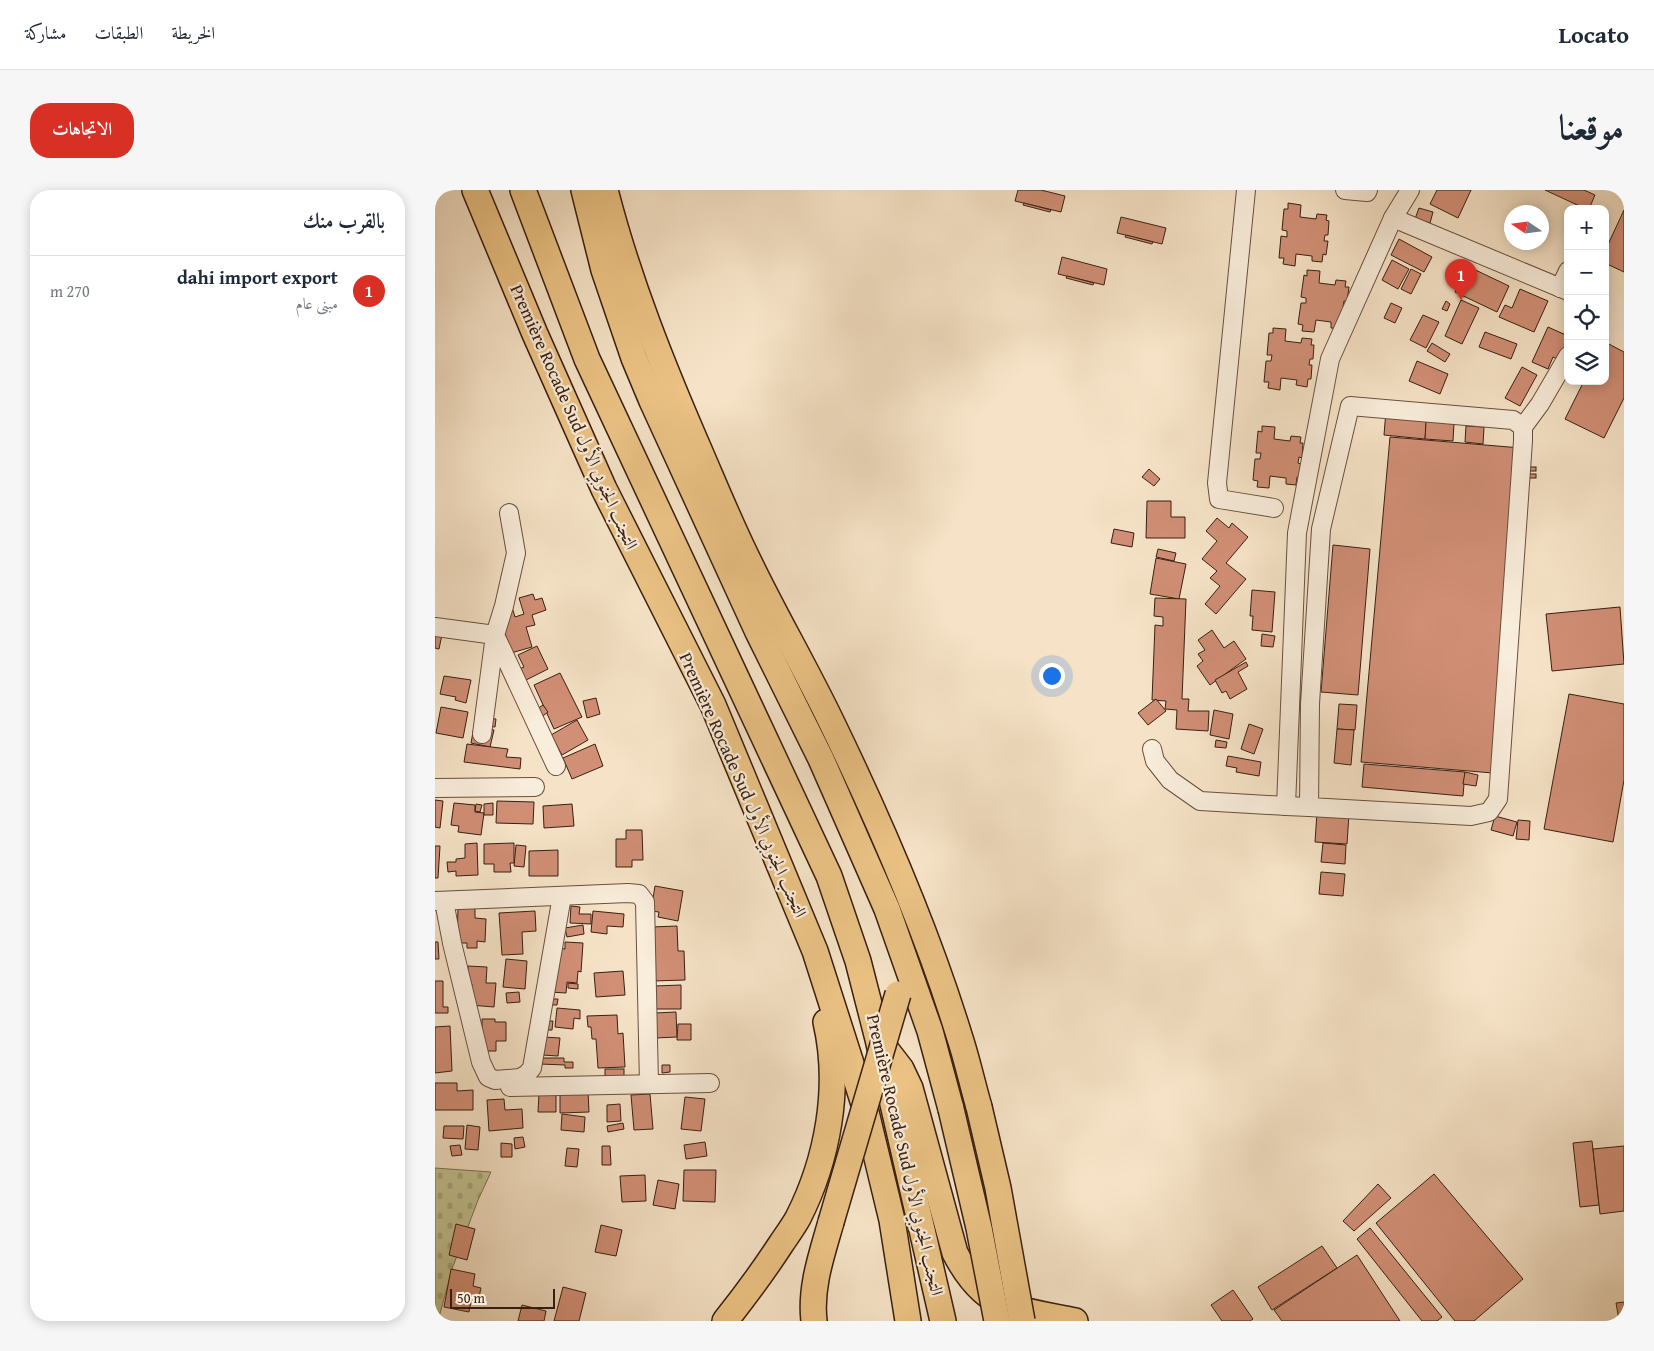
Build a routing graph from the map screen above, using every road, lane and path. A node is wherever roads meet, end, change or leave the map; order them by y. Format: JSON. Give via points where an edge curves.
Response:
{"nodes":[{"id":1,"x":475,"y":190,"type":"edge"},
{"id":2,"x":523,"y":190,"type":"edge"},
{"id":3,"x":584,"y":190,"type":"edge"},
{"id":4,"x":605,"y":190,"type":"edge"},
{"id":5,"x":1246,"y":190,"type":"edge"},
{"id":6,"x":1345,"y":190,"type":"edge"},
{"id":7,"x":1368,"y":190,"type":"edge"},
{"id":8,"x":1410,"y":190,"type":"edge"},
{"id":9,"x":1393,"y":218,"type":"junction"},
{"id":10,"x":1564,"y":290,"type":"edge"},
{"id":11,"x":1564,"y":363,"type":"edge"},
{"id":12,"x":1523,"y":427,"type":"junction"},
{"id":13,"x":1274,"y":508,"type":"dead end"},
{"id":14,"x":509,"y":512,"type":"dead end"},
{"id":15,"x":435,"y":627,"type":"edge"},
{"id":16,"x":495,"y":635,"type":"junction"},
{"id":17,"x":482,"y":734,"type":"dead end"},
{"id":18,"x":1152,"y":749,"type":"dead end"},
{"id":19,"x":556,"y":766,"type":"dead end"},
{"id":20,"x":535,"y":787,"type":"dead end"},
{"id":21,"x":435,"y":788,"type":"edge"},
{"id":22,"x":1285,"y":806,"type":"junction"},
{"id":23,"x":1309,"y":807,"type":"junction"},
{"id":24,"x":562,"y":896,"type":"junction"},
{"id":25,"x":440,"y":901,"type":"edge"},
{"id":26,"x":887,"y":909,"type":"junction"},
{"id":27,"x":815,"y":950,"type":"junction"},
{"id":28,"x":879,"y":1039,"type":"junction"},
{"id":29,"x":711,"y":1083,"type":"dead end"},
{"id":30,"x":649,"y":1084,"type":"junction"},
{"id":31,"x":510,"y":1087,"type":"dead end"},
{"id":32,"x":816,"y":1276,"type":"junction"},
{"id":33,"x":725,"y":1321,"type":"edge"},
{"id":34,"x":795,"y":1321,"type":"edge"},
{"id":35,"x":814,"y":1321,"type":"edge"},
{"id":36,"x":908,"y":1321,"type":"edge"},
{"id":37,"x":943,"y":1321,"type":"edge"},
{"id":38,"x":997,"y":1321,"type":"edge"},
{"id":39,"x":1022,"y":1321,"type":"edge"},
{"id":40,"x":1075,"y":1321,"type":"edge"}],
"edges":[{"from":1,"to":27,"type":"highway","name":"Première Rocade Sud التجنب الجنوبي الأول","via":[[604,488],[713,705]]},
{"from":2,"to":28,"type":"highway","name":"Première Rocade Sud التجنب الجنوبي الأول","via":[[587,360],[829,876],[858,961]]},
{"from":3,"to":26,"type":"highway","via":[[618,314],[652,401],[758,632],[821,759]]},
{"from":4,"to":39,"type":"highway","bridge":true,"via":[[627,266],[677,402],[748,561],[853,768],[935,966],[979,1107],[998,1188]]},
{"from":5,"to":13,"type":"street","via":[[1217,483],[1219,499]]},
{"from":6,"to":7,"type":"street"},
{"from":8,"to":9,"type":"street"},
{"from":9,"to":10,"type":"street"},
{"from":9,"to":22,"type":"street","via":[[1331,359],[1297,533]]},
{"from":11,"to":12,"type":"street","via":[[1541,404]]},
{"from":12,"to":23,"type":"street","via":[[1498,799],[1489,812],[1471,816]]},
{"from":12,"to":23,"type":"street","via":[[1513,420],[1350,406],[1321,529],[1310,704]]},
{"from":14,"to":16,"type":"street","via":[[516,553]]},
{"from":15,"to":16,"type":"street"},
{"from":16,"to":17,"type":"street"},
{"from":16,"to":19,"type":"street"},
{"from":18,"to":22,"type":"street","via":[[1155,761],[1170,780],[1200,802]]},
{"from":20,"to":21,"type":"street"},
{"from":22,"to":23,"type":"street"},
{"from":24,"to":25,"type":"street"},
{"from":24,"to":25,"type":"street","via":[[531,1068],[520,1078],[495,1080],[488,1077],[481,1062]]},
{"from":24,"to":30,"type":"street","via":[[628,893],[639,894],[645,902]]},
{"from":26,"to":32,"type":"highway","bridge":true,"via":[[898,994]]},
{"from":26,"to":38,"type":"highway","bridge":true,"via":[[930,1031],[951,1109]]},
{"from":27,"to":33,"type":"highway","via":[[817,987],[829,1036],[832,1065],[824,1147],[797,1220]]},
{"from":27,"to":36,"type":"highway","name":"Première Rocade Sud التجنب الجنوبي الأول","via":[[864,1104],[892,1220]]},
{"from":28,"to":37,"type":"highway","name":"Première Rocade Sud التجنب الجنوبي الأول"},
{"from":28,"to":40,"type":"highway","via":[[901,1069],[910,1088],[955,1254],[962,1268],[990,1296],[1005,1305]]},
{"from":29,"to":30,"type":"street"},
{"from":30,"to":31,"type":"street"},
{"from":32,"to":34,"type":"highway"},
{"from":32,"to":35,"type":"highway"}]}
